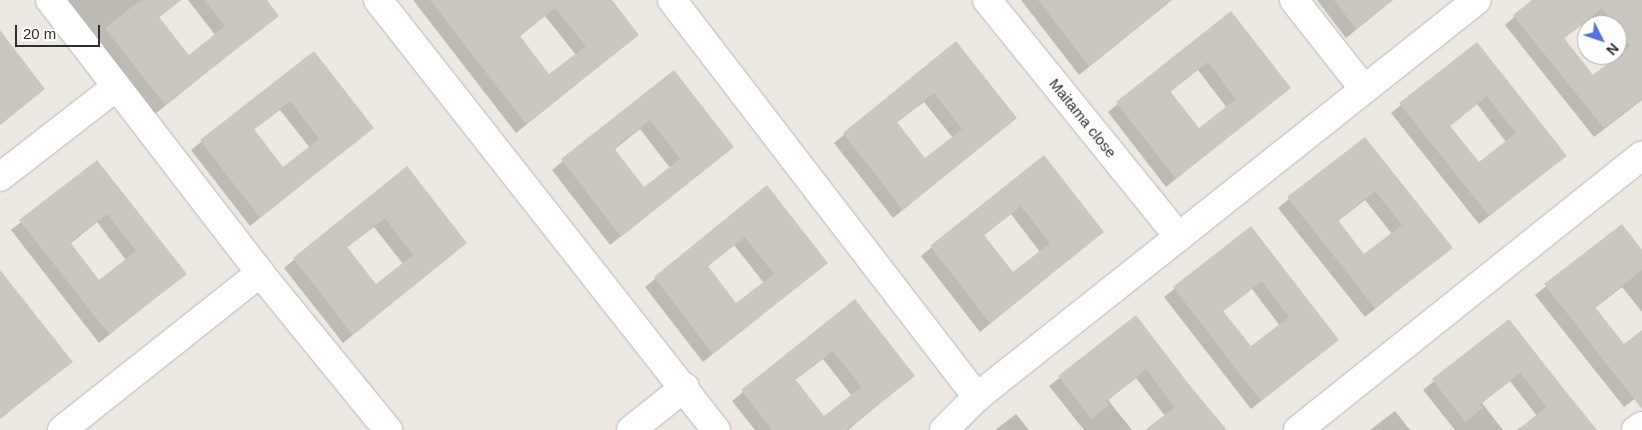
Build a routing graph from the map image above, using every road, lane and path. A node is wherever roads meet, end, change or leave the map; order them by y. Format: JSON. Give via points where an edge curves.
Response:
{"nodes":[{"id":1,"x":50,"y":0,"type":"edge"},
{"id":2,"x":378,"y":0,"type":"edge"},
{"id":3,"x":672,"y":0,"type":"edge"},
{"id":4,"x":987,"y":0,"type":"edge"},
{"id":5,"x":1294,"y":0,"type":"edge"},
{"id":6,"x":1477,"y":0,"type":"edge"},
{"id":7,"x":116,"y":88,"type":"junction"},
{"id":8,"x":1364,"y":89,"type":"junction"},
{"id":9,"x":1642,"y":155,"type":"edge"},
{"id":10,"x":0,"y":177,"type":"edge"},
{"id":11,"x":1179,"y":237,"type":"junction"},
{"id":12,"x":260,"y":273,"type":"junction"},
{"id":13,"x":685,"y":387,"type":"junction"},
{"id":14,"x":977,"y":397,"type":"junction"},
{"id":15,"x":1642,"y":426,"type":"edge"},
{"id":16,"x":62,"y":430,"type":"edge"},
{"id":17,"x":388,"y":430,"type":"edge"},
{"id":18,"x":631,"y":430,"type":"edge"},
{"id":19,"x":716,"y":430,"type":"edge"},
{"id":20,"x":944,"y":430,"type":"edge"},
{"id":21,"x":1298,"y":430,"type":"edge"},
{"id":22,"x":1636,"y":430,"type":"edge"}],
"edges":[{"from":1,"to":7,"type":"street"},
{"from":2,"to":13,"type":"street"},
{"from":3,"to":14,"type":"street"},
{"from":4,"to":11,"type":"street","name":"Maitama close"},
{"from":5,"to":8,"type":"street"},
{"from":6,"to":8,"type":"street"},
{"from":7,"to":10,"type":"street"},
{"from":7,"to":12,"type":"street"},
{"from":8,"to":11,"type":"street"},
{"from":9,"to":21,"type":"street"},
{"from":11,"to":14,"type":"street"},
{"from":12,"to":16,"type":"street"},
{"from":12,"to":17,"type":"street"},
{"from":13,"to":18,"type":"street"},
{"from":13,"to":19,"type":"street"},
{"from":14,"to":20,"type":"street"},
{"from":15,"to":22,"type":"street"}]}
